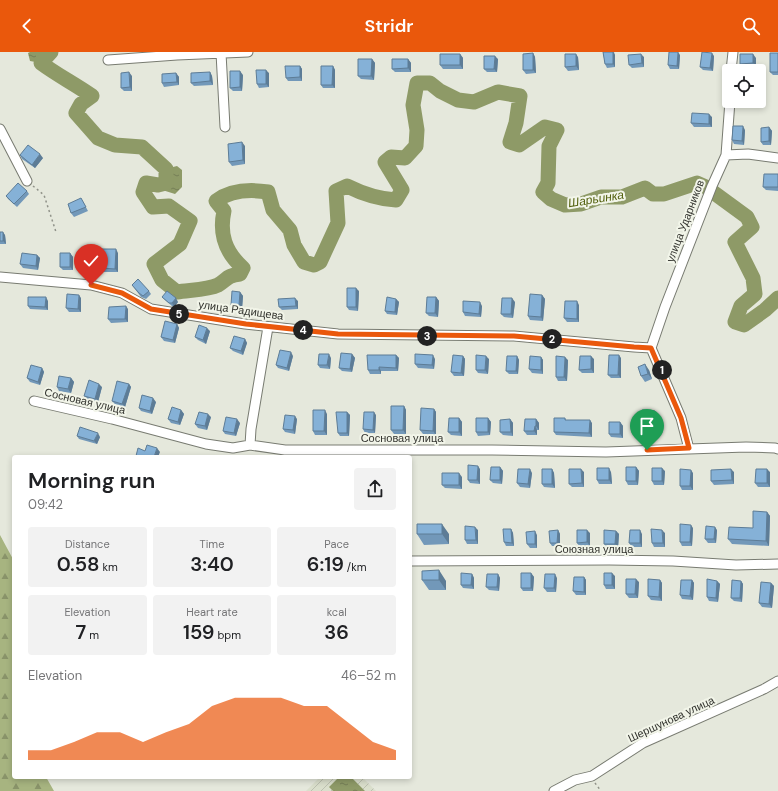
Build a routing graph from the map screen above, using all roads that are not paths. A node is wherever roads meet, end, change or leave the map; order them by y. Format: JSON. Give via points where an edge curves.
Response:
{"nodes":[{"id":1,"x":248,"y":52,"type":"edge"},
{"id":2,"x":732,"y":52,"type":"edge"},
{"id":3,"x":221,"y":53,"type":"junction"},
{"id":4,"x":108,"y":60,"type":"dead end"},
{"id":5,"x":731,"y":64,"type":"edge"},
{"id":6,"x":729,"y":108,"type":"edge"},
{"id":7,"x":224,"y":126,"type":"dead end"},
{"id":8,"x":0,"y":129,"type":"edge"},
{"id":9,"x":726,"y":155,"type":"junction"},
{"id":10,"x":778,"y":158,"type":"edge"},
{"id":11,"x":27,"y":181,"type":"road end"},
{"id":12,"x":0,"y":277,"type":"edge"},
{"id":13,"x":268,"y":326,"type":"junction"},
{"id":14,"x":651,"y":348,"type":"junction"},
{"id":15,"x":34,"y":401,"type":"dead end"},
{"id":16,"x":250,"y":445,"type":"junction"},
{"id":17,"x":689,"y":448,"type":"junction"},
{"id":18,"x":777,"y":449,"type":"edge"},
{"id":19,"x":412,"y":561,"type":"edge"},
{"id":20,"x":778,"y":564,"type":"edge"},
{"id":21,"x":778,"y":681,"type":"edge"},
{"id":22,"x":554,"y":791,"type":"edge"}],
"edges":[{"from":1,"to":3,"type":"street"},
{"from":2,"to":5,"type":"street"},
{"from":3,"to":4,"type":"street"},
{"from":3,"to":7,"type":"street"},
{"from":6,"to":9,"type":"street","name":"улица Ударников"},
{"from":8,"to":11,"type":"street"},
{"from":9,"to":10,"type":"street","via":[[748,154]]},
{"from":9,"to":14,"type":"street","name":"улица Ударников"},
{"from":12,"to":13,"type":"street","name":"улица Радищева","via":[[91,285],[122,293],[151,309]]},
{"from":13,"to":14,"type":"street","name":"улица Радищева","via":[[338,334],[514,336]]},
{"from":13,"to":16,"type":"street"},
{"from":14,"to":17,"type":"street","via":[[681,418]]},
{"from":15,"to":16,"type":"street","name":"Сосновая улица","via":[[112,418],[206,444],[233,448]]},
{"from":16,"to":17,"type":"street","name":"Сосновая улица","via":[[285,450],[606,452]]},
{"from":17,"to":18,"type":"street","name":"Сосновая улица"},
{"from":19,"to":20,"type":"street","name":"Союзная улица","via":[[609,560]]},
{"from":21,"to":22,"type":"street","name":"Шершунова улица","via":[[642,743],[592,776],[575,780]]}]}
